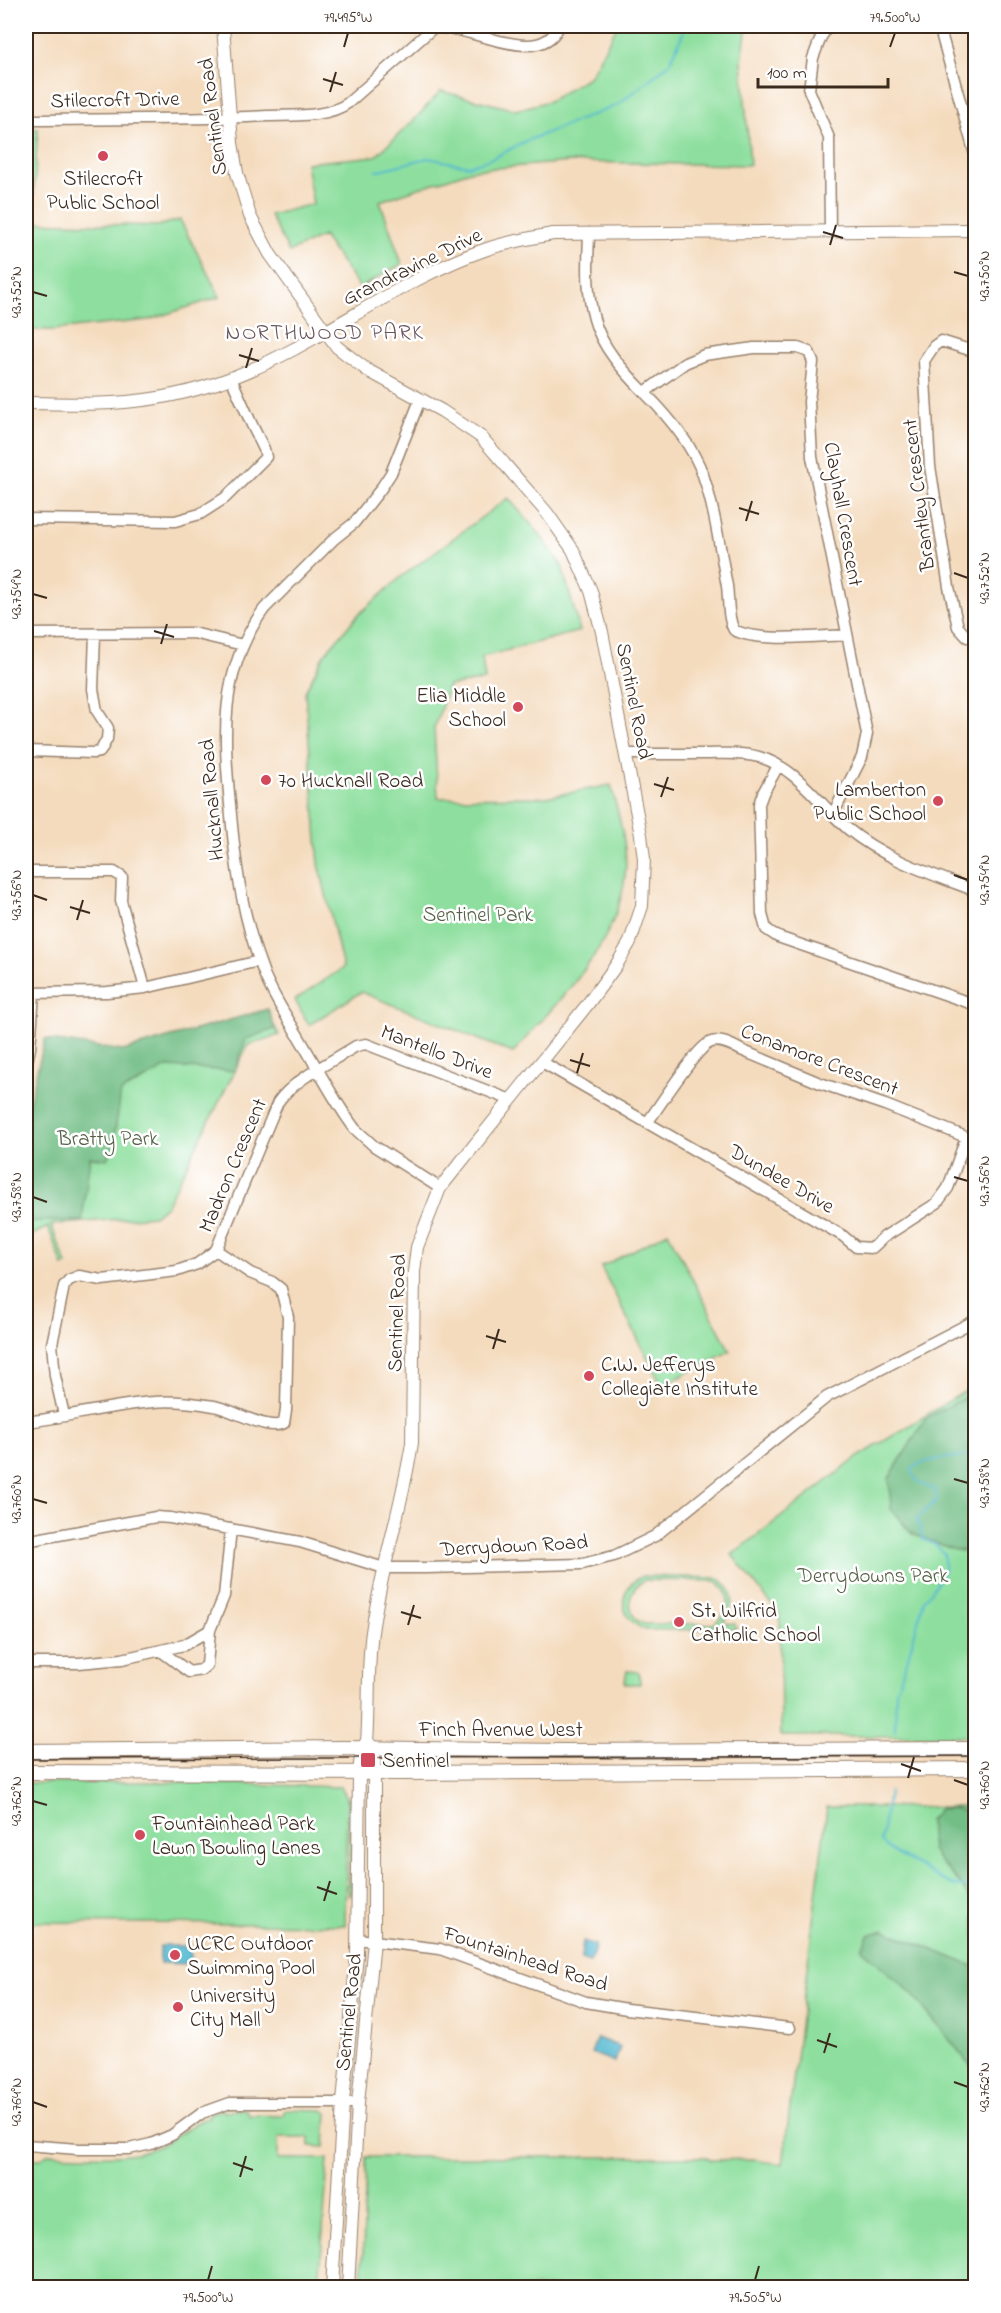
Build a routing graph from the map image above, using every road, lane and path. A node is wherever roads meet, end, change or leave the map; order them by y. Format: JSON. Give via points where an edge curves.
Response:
{"nodes":[{"id":1,"x":223,"y":26,"type":"edge"},
{"id":2,"x":559,"y":26,"type":"edge"},
{"id":3,"x":828,"y":26,"type":"edge"},
{"id":4,"x":939,"y":26,"type":"edge"},
{"id":5,"x":229,"y":118,"type":"junction"},
{"id":6,"x":26,"y":120,"type":"edge"},
{"id":7,"x":975,"y":158,"type":"edge"},
{"id":8,"x":975,"y":230,"type":"edge"},
{"id":9,"x":830,"y":231,"type":"junction"},
{"id":10,"x":589,"y":233,"type":"junction"},
{"id":11,"x":325,"y":331,"type":"junction"},
{"id":12,"x":975,"y":352,"type":"edge"},
{"id":13,"x":231,"y":378,"type":"junction"},
{"id":14,"x":645,"y":392,"type":"junction"},
{"id":15,"x":420,"y":400,"type":"junction"},
{"id":16,"x":26,"y":403,"type":"edge"},
{"id":17,"x":26,"y":519,"type":"edge"},
{"id":18,"x":26,"y":634,"type":"edge"},
{"id":19,"x":95,"y":635,"type":"junction"},
{"id":20,"x":847,"y":635,"type":"junction"},
{"id":21,"x":975,"y":635,"type":"edge"},
{"id":22,"x":243,"y":645,"type":"junction"},
{"id":23,"x":26,"y":752,"type":"edge"},
{"id":24,"x":626,"y":754,"type":"junction"},
{"id":25,"x":778,"y":766,"type":"junction"},
{"id":26,"x":833,"y":814,"type":"junction"},
{"id":27,"x":26,"y":872,"type":"edge"},
{"id":28,"x":975,"y":891,"type":"edge"},
{"id":29,"x":259,"y":961,"type":"junction"},
{"id":30,"x":145,"y":988,"type":"junction"},
{"id":31,"x":30,"y":993,"type":"edge"},
{"id":32,"x":975,"y":1005,"type":"edge"},
{"id":33,"x":542,"y":1062,"type":"junction"},
{"id":34,"x":26,"y":1067,"type":"edge"},
{"id":35,"x":318,"y":1070,"type":"junction"},
{"id":36,"x":511,"y":1100,"type":"junction"},
{"id":37,"x":647,"y":1123,"type":"junction"},
{"id":38,"x":971,"y":1139,"type":"edge"},
{"id":39,"x":440,"y":1188,"type":"junction"},
{"id":40,"x":216,"y":1250,"type":"junction"},
{"id":41,"x":975,"y":1320,"type":"edge"},
{"id":42,"x":64,"y":1415,"type":"junction"},
{"id":43,"x":26,"y":1422,"type":"edge"},
{"id":44,"x":231,"y":1529,"type":"junction"},
{"id":45,"x":26,"y":1541,"type":"edge"},
{"id":46,"x":384,"y":1568,"type":"junction"},
{"id":47,"x":210,"y":1630,"type":"junction"},
{"id":48,"x":160,"y":1651,"type":"junction"},
{"id":49,"x":26,"y":1663,"type":"edge"},
{"id":50,"x":368,"y":1746,"type":"junction"},
{"id":51,"x":975,"y":1749,"type":"edge"},
{"id":52,"x":26,"y":1751,"type":"edge"},
{"id":53,"x":975,"y":1768,"type":"edge"},
{"id":54,"x":26,"y":1772,"type":"edge"},
{"id":55,"x":359,"y":1772,"type":"junction"},
{"id":56,"x":374,"y":1773,"type":"junction"},
{"id":57,"x":357,"y":1939,"type":"junction"},
{"id":58,"x":374,"y":1941,"type":"junction"},
{"id":59,"x":790,"y":2028,"type":"dead end"},
{"id":60,"x":343,"y":2102,"type":"junction"},
{"id":61,"x":358,"y":2103,"type":"junction"},
{"id":62,"x":26,"y":2145,"type":"edge"},
{"id":63,"x":332,"y":2288,"type":"edge"},
{"id":64,"x":348,"y":2288,"type":"edge"}],
"edges":[{"from":1,"to":5,"type":"street","name":"Sentinel Road"},
{"from":2,"to":5,"type":"street","name":"Stilecroft Drive","via":[[546,42],[523,45],[433,28],[343,107],[320,113]]},
{"from":3,"to":9,"type":"street","via":[[813,58],[809,90],[829,138]]},
{"from":4,"to":7,"type":"street"},
{"from":5,"to":6,"type":"street","name":"Stilecroft Drive"},
{"from":5,"to":11,"type":"street","name":"Sentinel Road","via":[[237,173],[250,216],[270,254]]},
{"from":8,"to":9,"type":"street","name":"Grandravine Drive"},
{"from":9,"to":10,"type":"street","name":"Grandravine Drive"},
{"from":10,"to":11,"type":"street","name":"Grandravine Drive","via":[[553,234],[485,250]]},
{"from":10,"to":14,"type":"street","via":[[587,284],[594,321],[607,349]]},
{"from":11,"to":13,"type":"street","name":"Grandravine Drive"},
{"from":11,"to":15,"type":"street","name":"Sentinel Road","via":[[355,362]]},
{"from":12,"to":21,"type":"street","name":"Brantley Crescent","via":[[941,341],[924,361],[930,466],[949,587],[958,627],[967,637]]},
{"from":13,"to":16,"type":"street","name":"Grandravine Drive","via":[[193,390],[112,404]]},
{"from":13,"to":17,"type":"street","via":[[266,457],[225,498],[200,514],[175,521]]},
{"from":14,"to":20,"type":"street","via":[[683,438],[702,472],[734,630],[759,637]]},
{"from":14,"to":20,"type":"street","name":"Clayhall Crescent","via":[[685,363],[704,355],[754,348],[798,348],[809,352],[813,362],[809,402],[812,457]]},
{"from":15,"to":22,"type":"street","name":"Hucknall Road","via":[[380,490],[354,523],[264,609]]},
{"from":15,"to":24,"type":"street","name":"Sentinel Road","via":[[470,428],[488,444],[573,550],[591,591],[602,632]]},
{"from":18,"to":19,"type":"street"},
{"from":19,"to":22,"type":"street","via":[[193,633]]},
{"from":19,"to":23,"type":"street","via":[[93,689],[97,711],[108,728],[100,752]]},
{"from":20,"to":26,"type":"street","name":"Clayhall Crescent","via":[[867,743]]},
{"from":22,"to":29,"type":"street","name":"Hucknall Road","via":[[228,696],[225,750],[237,878]]},
{"from":24,"to":25,"type":"street","via":[[730,754],[759,757]]},
{"from":24,"to":33,"type":"street","name":"Sentinel Road","via":[[644,859],[639,916],[617,964]]},
{"from":25,"to":26,"type":"street"},
{"from":25,"to":32,"type":"street","via":[[759,804],[762,914],[766,929],[778,937]]},
{"from":26,"to":28,"type":"street","via":[[848,829],[891,856]]},
{"from":27,"to":30,"type":"street","via":[[114,872],[122,877],[121,901]]},
{"from":29,"to":30,"type":"street"},
{"from":29,"to":35,"type":"street","name":"Hucknall Road"},
{"from":30,"to":31,"type":"street"},
{"from":31,"to":34,"type":"street"},
{"from":33,"to":36,"type":"street","name":"Sentinel Road"},
{"from":33,"to":37,"type":"street","name":"Dundee Drive"},
{"from":35,"to":36,"type":"street","name":"Mantello Drive","via":[[356,1046],[366,1044]]},
{"from":35,"to":39,"type":"street","name":"Hucknall Road","via":[[360,1135]]},
{"from":35,"to":40,"type":"street","name":"Madron Crescent","via":[[278,1102]]},
{"from":36,"to":39,"type":"street","name":"Sentinel Road"},
{"from":37,"to":38,"type":"street","name":"Conamore Crescent","via":[[699,1052],[717,1042]]},
{"from":37,"to":38,"type":"street","name":"Dundee Drive","via":[[864,1249],[872,1248],[937,1203]]},
{"from":39,"to":46,"type":"street","name":"Sentinel Road","via":[[417,1247],[412,1443]]},
{"from":40,"to":42,"type":"street","name":"Madron Crescent","via":[[197,1264],[177,1271],[102,1280],[80,1276],[69,1280],[64,1286],[52,1344]]},
{"from":40,"to":42,"type":"street","via":[[281,1289],[288,1317],[284,1424],[270,1426],[212,1406],[156,1401]]},
{"from":41,"to":46,"type":"street","name":"Derrydown Road","via":[[827,1397],[675,1521],[636,1548],[563,1566]]},
{"from":42,"to":43,"type":"street"},
{"from":44,"to":45,"type":"street","name":"Derrydown Road","via":[[156,1517]]},
{"from":44,"to":46,"type":"street","name":"Derrydown Road","via":[[300,1542]]},
{"from":44,"to":47,"type":"street","via":[[224,1596]]},
{"from":46,"to":50,"type":"street","name":"Sentinel Road","via":[[372,1632]]},
{"from":47,"to":48,"type":"street","via":[[184,1646]]},
{"from":47,"to":48,"type":"street","via":[[207,1665],[201,1670],[189,1672]]},
{"from":48,"to":49,"type":"street","via":[[97,1662]]},
{"from":50,"to":51,"type":"main road","name":"Finch Avenue West","via":[[563,1751]]},
{"from":50,"to":52,"type":"main road","name":"Finch Avenue West"},
{"from":50,"to":55,"type":"street","name":"Sentinel Road"},
{"from":50,"to":56,"type":"street","name":"Sentinel Road"},
{"from":53,"to":56,"type":"main road","name":"Finch Avenue West"},
{"from":54,"to":55,"type":"main road","name":"Finch Avenue West"},
{"from":55,"to":56,"type":"main road","name":"Finch Avenue West"},
{"from":55,"to":57,"type":"street","name":"Sentinel Road"},
{"from":56,"to":58,"type":"street","name":"Sentinel Road"},
{"from":57,"to":58,"type":"street","name":"Fountainhead Road"},
{"from":57,"to":60,"type":"street","name":"Sentinel Road"},
{"from":58,"to":59,"type":"street","name":"Fountainhead Road","via":[[440,1949],[592,2003]]},
{"from":58,"to":61,"type":"street","name":"Sentinel Road"},
{"from":60,"to":61,"type":"street"},
{"from":60,"to":62,"type":"street","via":[[230,2103],[202,2113],[172,2135],[129,2149]]},
{"from":60,"to":63,"type":"street","name":"Sentinel Road"},
{"from":61,"to":64,"type":"street","name":"Sentinel Road"}]}
